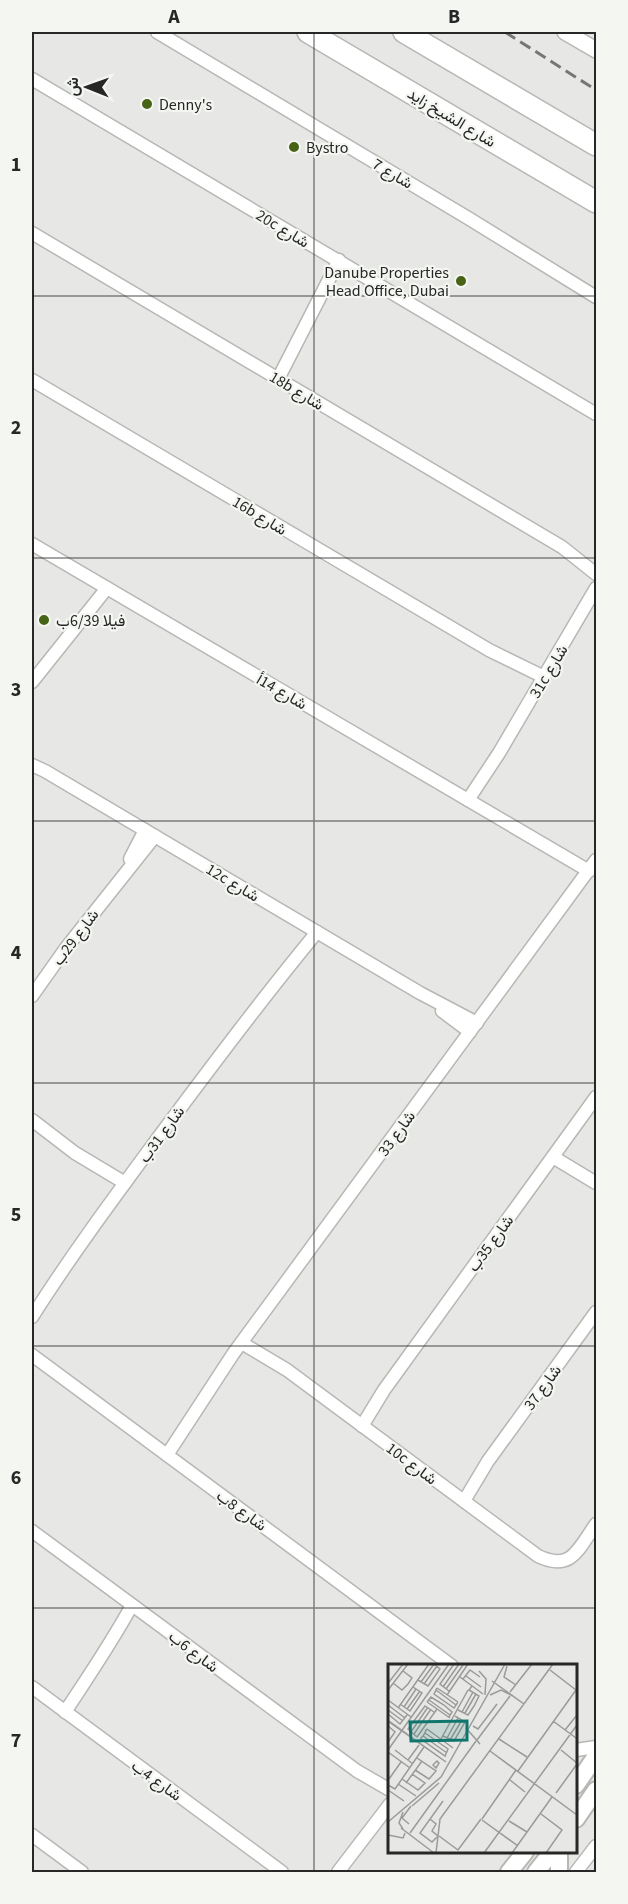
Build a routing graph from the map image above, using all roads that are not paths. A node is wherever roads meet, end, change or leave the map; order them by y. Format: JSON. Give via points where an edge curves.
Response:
{"nodes":[{"id":1,"x":157,"y":32,"type":"edge"},
{"id":2,"x":308,"y":32,"type":"edge"},
{"id":3,"x":404,"y":32,"type":"edge"},
{"id":4,"x":565,"y":32,"type":"edge"},
{"id":5,"x":597,"y":50,"type":"edge"},
{"id":6,"x":32,"y":79,"type":"edge"},
{"id":7,"x":597,"y":144,"type":"edge"},
{"id":8,"x":597,"y":202,"type":"edge"},
{"id":9,"x":32,"y":233,"type":"edge"},
{"id":10,"x":343,"y":263,"type":"junction"},
{"id":11,"x":597,"y":297,"type":"edge"},
{"id":12,"x":274,"y":377,"type":"junction"},
{"id":13,"x":32,"y":380,"type":"edge"},
{"id":14,"x":597,"y":414,"type":"edge"},
{"id":15,"x":32,"y":544,"type":"edge"},
{"id":16,"x":562,"y":547,"type":"junction"},
{"id":17,"x":597,"y":565,"type":"edge"},
{"id":18,"x":597,"y":574,"type":"edge"},
{"id":19,"x":103,"y":585,"type":"junction"},
{"id":20,"x":597,"y":588,"type":"edge"},
{"id":21,"x":542,"y":681,"type":"junction"},
{"id":22,"x":32,"y":682,"type":"edge"},
{"id":23,"x":32,"y":760,"type":"edge"},
{"id":24,"x":32,"y":765,"type":"edge"},
{"id":25,"x":45,"y":771,"type":"junction"},
{"id":26,"x":472,"y":802,"type":"junction"},
{"id":27,"x":150,"y":833,"type":"junction"},
{"id":28,"x":597,"y":860,"type":"edge"},
{"id":29,"x":586,"y":875,"type":"junction"},
{"id":30,"x":313,"y":929,"type":"junction"},
{"id":31,"x":32,"y":996,"type":"edge"},
{"id":32,"x":474,"y":1028,"type":"junction"},
{"id":33,"x":597,"y":1098,"type":"edge"},
{"id":34,"x":32,"y":1120,"type":"edge"},
{"id":35,"x":556,"y":1153,"type":"junction"},
{"id":36,"x":597,"y":1182,"type":"edge"},
{"id":37,"x":122,"y":1187,"type":"junction"},
{"id":38,"x":43,"y":1299,"type":"junction"},
{"id":39,"x":32,"y":1309,"type":"edge"},
{"id":40,"x":597,"y":1312,"type":"edge"},
{"id":41,"x":32,"y":1317,"type":"edge"},
{"id":42,"x":245,"y":1339,"type":"junction"},
{"id":43,"x":32,"y":1355,"type":"edge"},
{"id":44,"x":359,"y":1423,"type":"junction"},
{"id":45,"x":163,"y":1452,"type":"junction"},
{"id":46,"x":460,"y":1499,"type":"junction"},
{"id":47,"x":597,"y":1524,"type":"edge"},
{"id":48,"x":32,"y":1531,"type":"edge"},
{"id":49,"x":136,"y":1608,"type":"junction"},
{"id":50,"x":451,"y":1664,"type":"edge"},
{"id":51,"x":32,"y":1687,"type":"edge"},
{"id":52,"x":62,"y":1709,"type":"junction"},
{"id":53,"x":597,"y":1747,"type":"edge"},
{"id":54,"x":577,"y":1750,"type":"edge"},
{"id":55,"x":597,"y":1756,"type":"edge"},
{"id":56,"x":357,"y":1771,"type":"junction"},
{"id":57,"x":577,"y":1784,"type":"edge"},
{"id":58,"x":388,"y":1789,"type":"edge"},
{"id":59,"x":597,"y":1790,"type":"edge"},
{"id":60,"x":388,"y":1797,"type":"edge"},
{"id":61,"x":388,"y":1807,"type":"edge"},
{"id":62,"x":577,"y":1818,"type":"edge"},
{"id":63,"x":32,"y":1835,"type":"edge"},
{"id":64,"x":597,"y":1846,"type":"edge"},
{"id":65,"x":523,"y":1853,"type":"edge"},
{"id":66,"x":550,"y":1853,"type":"edge"},
{"id":67,"x":559,"y":1853,"type":"edge"},
{"id":68,"x":82,"y":1872,"type":"edge"},
{"id":69,"x":282,"y":1872,"type":"edge"},
{"id":70,"x":338,"y":1872,"type":"edge"},
{"id":71,"x":509,"y":1872,"type":"edge"},
{"id":72,"x":536,"y":1872,"type":"edge"},
{"id":73,"x":560,"y":1872,"type":"edge"},
{"id":74,"x":576,"y":1872,"type":"edge"}],
"edges":[{"from":1,"to":11,"type":"street","name":"شارع 7"},
{"from":2,"to":8,"type":"highway","name":"شارع الشيخ زايد"},
{"from":3,"to":7,"type":"highway"},
{"from":4,"to":5,"type":"street"},
{"from":6,"to":10,"type":"street","name":"20c شارع"},
{"from":9,"to":12,"type":"street","name":"18b شارع"},
{"from":10,"to":12,"type":"street"},
{"from":10,"to":14,"type":"street","name":"20c شارع"},
{"from":12,"to":16,"type":"street","name":"18b شارع"},
{"from":13,"to":21,"type":"street","name":"16b شارع"},
{"from":15,"to":19,"type":"street","name":"شارع 14أ"},
{"from":16,"to":17,"type":"street","name":"18b شارع"},
{"from":16,"to":18,"type":"street","name":"18b شارع"},
{"from":19,"to":22,"type":"street"},
{"from":19,"to":26,"type":"street","name":"شارع 14أ"},
{"from":20,"to":21,"type":"street","name":"31c شارع"},
{"from":21,"to":26,"type":"street","name":"31c شارع"},
{"from":23,"to":25,"type":"street","name":"12c شارع"},
{"from":24,"to":25,"type":"street","name":"12c شارع"},
{"from":25,"to":27,"type":"street","name":"12c شارع"},
{"from":26,"to":29,"type":"street","name":"شارع 14أ"},
{"from":27,"to":30,"type":"street","name":"12c شارع"},
{"from":27,"to":31,"type":"street","name":"شارع 29ب"},
{"from":28,"to":29,"type":"street","name":"شارع 33"},
{"from":29,"to":32,"type":"street","name":"شارع 33"},
{"from":30,"to":32,"type":"street","name":"12c شارع"},
{"from":30,"to":37,"type":"street","name":"شارع 31ب"},
{"from":32,"to":42,"type":"street","name":"شارع 33"},
{"from":33,"to":35,"type":"street","name":"شارع 35ب"},
{"from":34,"to":37,"type":"street"},
{"from":35,"to":36,"type":"street"},
{"from":35,"to":44,"type":"street","name":"شارع 35ب"},
{"from":37,"to":38,"type":"street","name":"شارع 31ب"},
{"from":38,"to":39,"type":"street","name":"شارع 31ب"},
{"from":38,"to":41,"type":"street","name":"شارع 31ب"},
{"from":40,"to":46,"type":"street","name":"شارع 37"},
{"from":42,"to":44,"type":"street","name":"10c شارع"},
{"from":42,"to":45,"type":"street","name":"شارع 33"},
{"from":43,"to":45,"type":"street","name":"شارع 8ب"},
{"from":44,"to":46,"type":"street","name":"10c شارع"},
{"from":45,"to":50,"type":"street","name":"شارع 8ب"},
{"from":46,"to":47,"type":"street","name":"10c شارع","via":[[537,1556],[557,1563],[574,1554]]},
{"from":48,"to":49,"type":"street","name":"شارع 6ب"},
{"from":49,"to":52,"type":"street"},
{"from":49,"to":56,"type":"street","name":"شارع 6ب"},
{"from":51,"to":52,"type":"street","name":"شارع 4ب"},
{"from":52,"to":69,"type":"street","name":"شارع 4ب"},
{"from":53,"to":54,"type":"street"},
{"from":55,"to":57,"type":"main road"},
{"from":56,"to":58,"type":"street","name":"شارع 6ب"},
{"from":56,"to":60,"type":"street","name":"شارع 6ب"},
{"from":59,"to":62,"type":"main road"},
{"from":61,"to":70,"type":"street"},
{"from":63,"to":68,"type":"street"},
{"from":64,"to":74,"type":"street"},
{"from":65,"to":71,"type":"main road"},
{"from":66,"to":72,"type":"main road"},
{"from":67,"to":73,"type":"main road"}]}
